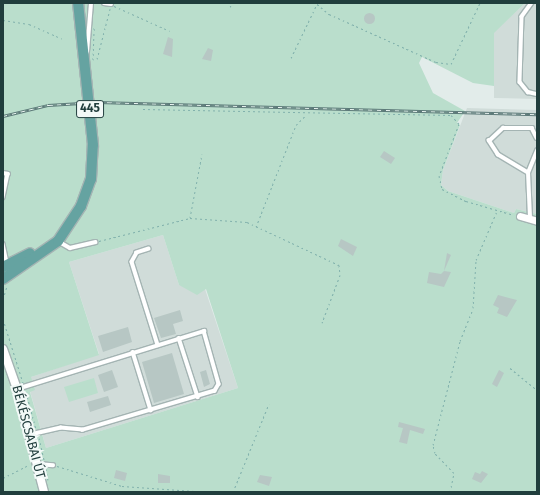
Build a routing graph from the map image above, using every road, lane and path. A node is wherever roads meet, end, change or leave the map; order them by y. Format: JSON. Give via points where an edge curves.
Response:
{"nodes":[{"id":1,"x":78,"y":3,"type":"edge"},
{"id":2,"x":90,"y":3,"type":"edge"},
{"id":3,"x":104,"y":3,"type":"edge"},
{"id":4,"x":111,"y":3,"type":"edge"},
{"id":5,"x":232,"y":3,"type":"edge"},
{"id":6,"x":480,"y":3,"type":"edge"},
{"id":7,"x":532,"y":3,"type":"edge"},
{"id":8,"x":317,"y":4,"type":"edge"},
{"id":9,"x":230,"y":7,"type":"dead end"},
{"id":10,"x":3,"y":20,"type":"edge"},
{"id":11,"x":95,"y":20,"type":"dead end"},
{"id":12,"x":170,"y":31,"type":"dead end"},
{"id":13,"x":62,"y":39,"type":"dead end"},
{"id":14,"x":291,"y":58,"type":"dead end"},
{"id":15,"x":97,"y":59,"type":"dead end"},
{"id":16,"x":89,"y":64,"type":"junction"},
{"id":17,"x":537,"y":94,"type":"edge"},
{"id":18,"x":143,"y":109,"type":"dead end"},
{"id":19,"x":306,"y":114,"type":"junction"},
{"id":20,"x":532,"y":128,"type":"junction"},
{"id":21,"x":537,"y":128,"type":"edge"},
{"id":22,"x":537,"y":138,"type":"edge"},
{"id":23,"x":537,"y":151,"type":"edge"},
{"id":24,"x":202,"y":154,"type":"dead end"},
{"id":25,"x":3,"y":173,"type":"edge"},
{"id":26,"x":528,"y":173,"type":"junction"},
{"id":27,"x":3,"y":197,"type":"edge"},
{"id":28,"x":497,"y":210,"type":"junction"},
{"id":29,"x":77,"y":213,"type":"junction"},
{"id":30,"x":520,"y":216,"type":"joint"},
{"id":31,"x":190,"y":218,"type":"junction"},
{"id":32,"x":533,"y":220,"type":"edge"},
{"id":33,"x":256,"y":227,"type":"junction"},
{"id":34,"x":58,"y":241,"type":"junction"},
{"id":35,"x":94,"y":242,"type":"joint"},
{"id":36,"x":3,"y":244,"type":"edge"},
{"id":37,"x":149,"y":249,"type":"dead end"},
{"id":38,"x":5,"y":272,"type":"edge"},
{"id":39,"x":3,"y":299,"type":"edge"},
{"id":40,"x":3,"y":318,"type":"edge"},
{"id":41,"x":322,"y":323,"type":"dead end"},
{"id":42,"x":7,"y":337,"type":"dead end"},
{"id":43,"x":179,"y":338,"type":"junction"},
{"id":44,"x":158,"y":345,"type":"junction"},
{"id":45,"x":3,"y":349,"type":"edge"},
{"id":46,"x":134,"y":352,"type":"junction"},
{"id":47,"x":510,"y":368,"type":"dead end"},
{"id":48,"x":17,"y":389,"type":"junction"},
{"id":49,"x":537,"y":390,"type":"edge"},
{"id":50,"x":198,"y":397,"type":"junction"},
{"id":51,"x":269,"y":404,"type":"dead end"},
{"id":52,"x":151,"y":410,"type":"junction"},
{"id":53,"x":30,"y":435,"type":"junction"},
{"id":54,"x":37,"y":464,"type":"junction"},
{"id":55,"x":53,"y":465,"type":"joint"},
{"id":56,"x":3,"y":478,"type":"edge"},
{"id":57,"x":44,"y":492,"type":"edge"},
{"id":58,"x":209,"y":492,"type":"edge"},
{"id":59,"x":233,"y":492,"type":"edge"},
{"id":60,"x":450,"y":492,"type":"edge"}],
"edges":[{"from":1,"to":16,"type":"main road","number":"445"},
{"from":2,"to":16,"type":"lane"},
{"from":3,"to":4,"type":"lane"},
{"from":4,"to":12,"type":"path"},
{"from":4,"to":15,"type":"path"},
{"from":5,"to":9,"type":"path"},
{"from":6,"to":8,"type":"path","via":[[456,58],[446,65],[329,14]]},
{"from":7,"to":17,"type":"lane","via":[[522,17],[520,82],[528,92]]},
{"from":8,"to":14,"type":"path"},
{"from":10,"to":13,"type":"path","via":[[29,24]]},
{"from":11,"to":16,"type":"path"},
{"from":16,"to":29,"type":"main road","number":"445","via":[[93,163],[86,194]]},
{"from":18,"to":19,"type":"path"},
{"from":19,"to":28,"type":"path","via":[[451,115],[459,124],[439,184],[446,192]]},
{"from":19,"to":33,"type":"path","via":[[296,125]]},
{"from":20,"to":21,"type":"lane"},
{"from":20,"to":22,"type":"lane"},
{"from":20,"to":26,"type":"lane","via":[[503,128],[489,141],[498,155]]},
{"from":23,"to":26,"type":"lane"},
{"from":24,"to":31,"type":"path"},
{"from":25,"to":27,"type":"lane","via":[[8,174]]},
{"from":26,"to":32,"type":"lane"},
{"from":28,"to":30,"type":"path"},
{"from":28,"to":60,"type":"path","via":[[476,260],[473,308],[460,341],[433,445],[435,453],[454,473]]},
{"from":29,"to":34,"type":"main road","number":"445"},
{"from":29,"to":38,"type":"main road","number":"445","via":[[49,240]]},
{"from":30,"to":32,"type":"street"},
{"from":31,"to":33,"type":"path","via":[[232,219]]},
{"from":31,"to":35,"type":"path"},
{"from":33,"to":41,"type":"path","via":[[339,265],[340,274]]},
{"from":34,"to":35,"type":"lane","via":[[70,248]]},
{"from":34,"to":38,"type":"main road","number":"445"},
{"from":36,"to":38,"type":"lane"},
{"from":37,"to":44,"type":"lane","via":[[137,253],[132,262]]},
{"from":38,"to":39,"type":"path"},
{"from":40,"to":42,"type":"path"},
{"from":43,"to":44,"type":"lane"},
{"from":43,"to":50,"type":"lane"},
{"from":43,"to":50,"type":"lane","via":[[204,331],[219,384],[215,391]]},
{"from":44,"to":46,"type":"lane"},
{"from":45,"to":48,"type":"street","name":"BÉKÉSCSABAI ÚT"},
{"from":46,"to":48,"type":"lane"},
{"from":46,"to":52,"type":"lane"},
{"from":47,"to":49,"type":"path"},
{"from":48,"to":53,"type":"street","name":"BÉKÉSCSABAI ÚT"},
{"from":50,"to":52,"type":"lane"},
{"from":51,"to":59,"type":"path"},
{"from":52,"to":53,"type":"lane","via":[[83,430],[61,428]]},
{"from":53,"to":54,"type":"street","name":"BÉKÉSCSABAI ÚT"},
{"from":54,"to":55,"type":"lane"},
{"from":54,"to":56,"type":"path","via":[[27,465]]},
{"from":54,"to":57,"type":"street","name":"BÉKÉSCSABAI ÚT"},
{"from":55,"to":58,"type":"path","via":[[122,486]]}]}
